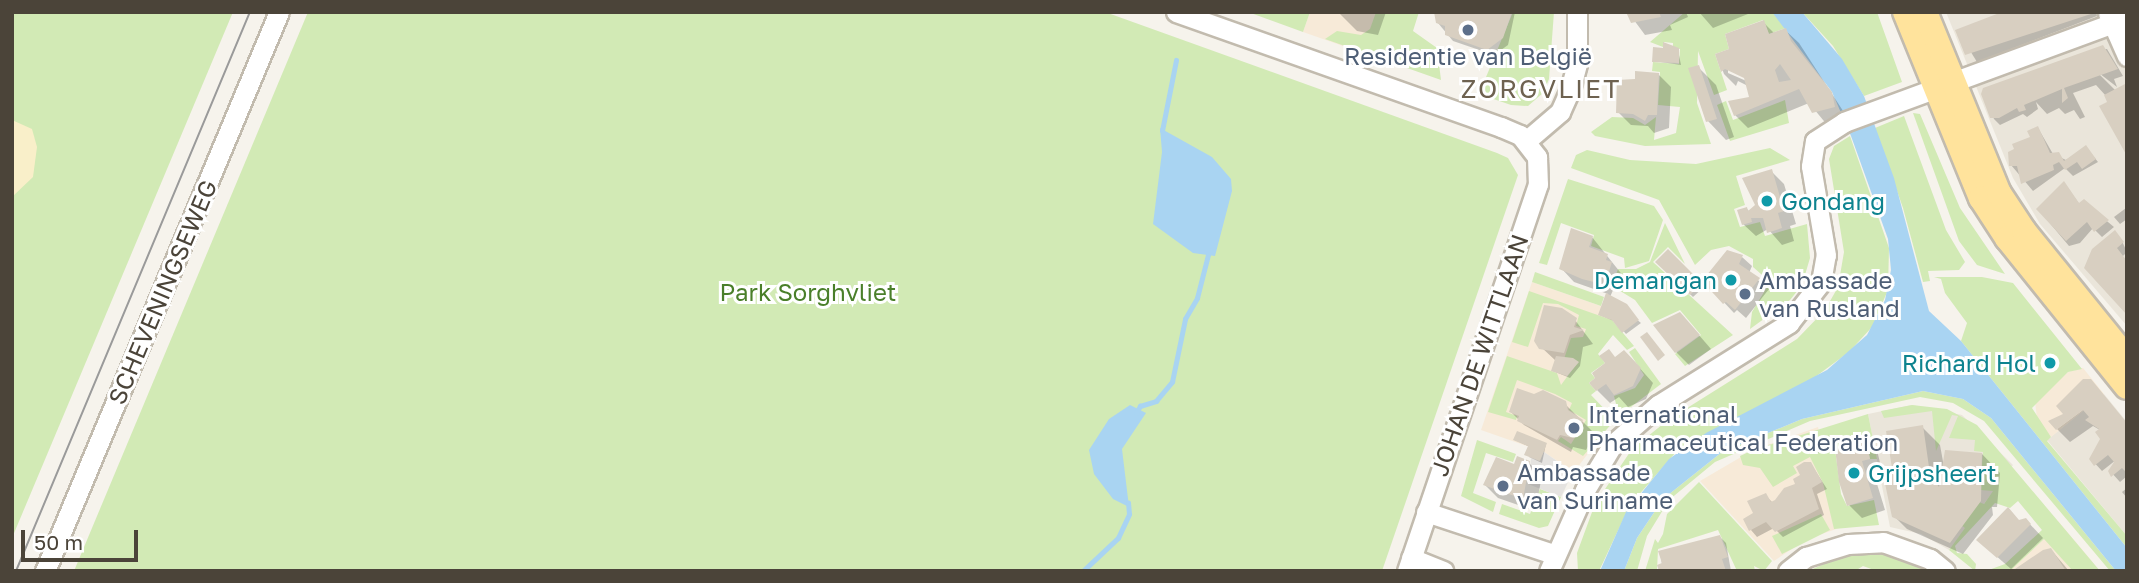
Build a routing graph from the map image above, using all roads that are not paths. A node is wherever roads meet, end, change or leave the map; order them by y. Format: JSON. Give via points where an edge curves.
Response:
{"nodes":[{"id":1,"x":279,"y":12,"type":"edge"},
{"id":2,"x":1176,"y":12,"type":"edge"},
{"id":3,"x":1577,"y":12,"type":"edge"},
{"id":4,"x":1905,"y":12,"type":"edge"},
{"id":5,"x":1925,"y":12,"type":"edge"},
{"id":6,"x":2116,"y":18,"type":"edge"},
{"id":7,"x":1214,"y":19,"type":"edge"},
{"id":8,"x":2127,"y":56,"type":"edge"},
{"id":9,"x":1944,"y":85,"type":"junction"},
{"id":10,"x":1526,"y":141,"type":"junction"},
{"id":11,"x":2127,"y":358,"type":"edge"},
{"id":12,"x":2127,"y":387,"type":"edge"},
{"id":13,"x":1426,"y":512,"type":"junction"},
{"id":14,"x":1551,"y":562,"type":"edge"},
{"id":15,"x":1409,"y":564,"type":"edge"},
{"id":16,"x":45,"y":571,"type":"edge"},
{"id":17,"x":1443,"y":571,"type":"edge"},
{"id":18,"x":1788,"y":571,"type":"edge"},
{"id":19,"x":1944,"y":571,"type":"edge"}],
"edges":[{"from":1,"to":16,"type":"street","name":"SCHEVENINGSEWEG"},
{"from":2,"to":7,"type":"street"},
{"from":3,"to":10,"type":"street","via":[[1577,63],[1570,90],[1560,112]]},
{"from":4,"to":9,"type":"main road"},
{"from":5,"to":9,"type":"main road"},
{"from":6,"to":8,"type":"street"},
{"from":6,"to":9,"type":"street"},
{"from":7,"to":10,"type":"street","via":[[1501,127]]},
{"from":9,"to":11,"type":"main road","via":[[1999,193],[2024,231]]},
{"from":9,"to":12,"type":"main road","via":[[1981,198],[2007,238]]},
{"from":9,"to":14,"type":"street","via":[[1844,122],[1815,141],[1811,154],[1826,255],[1821,282],[1789,323],[1658,405],[1613,444]]},
{"from":10,"to":13,"type":"street","name":"JOHAN DE WITTLAAN","via":[[1540,165],[1538,184]]},
{"from":13,"to":14,"type":"street"},
{"from":13,"to":15,"type":"street","name":"JOHAN DE WITTLAAN"},
{"from":15,"to":17,"type":"street"},
{"from":18,"to":19,"type":"street","via":[[1806,557],[1847,544],[1883,542],[1930,559]]}]}
